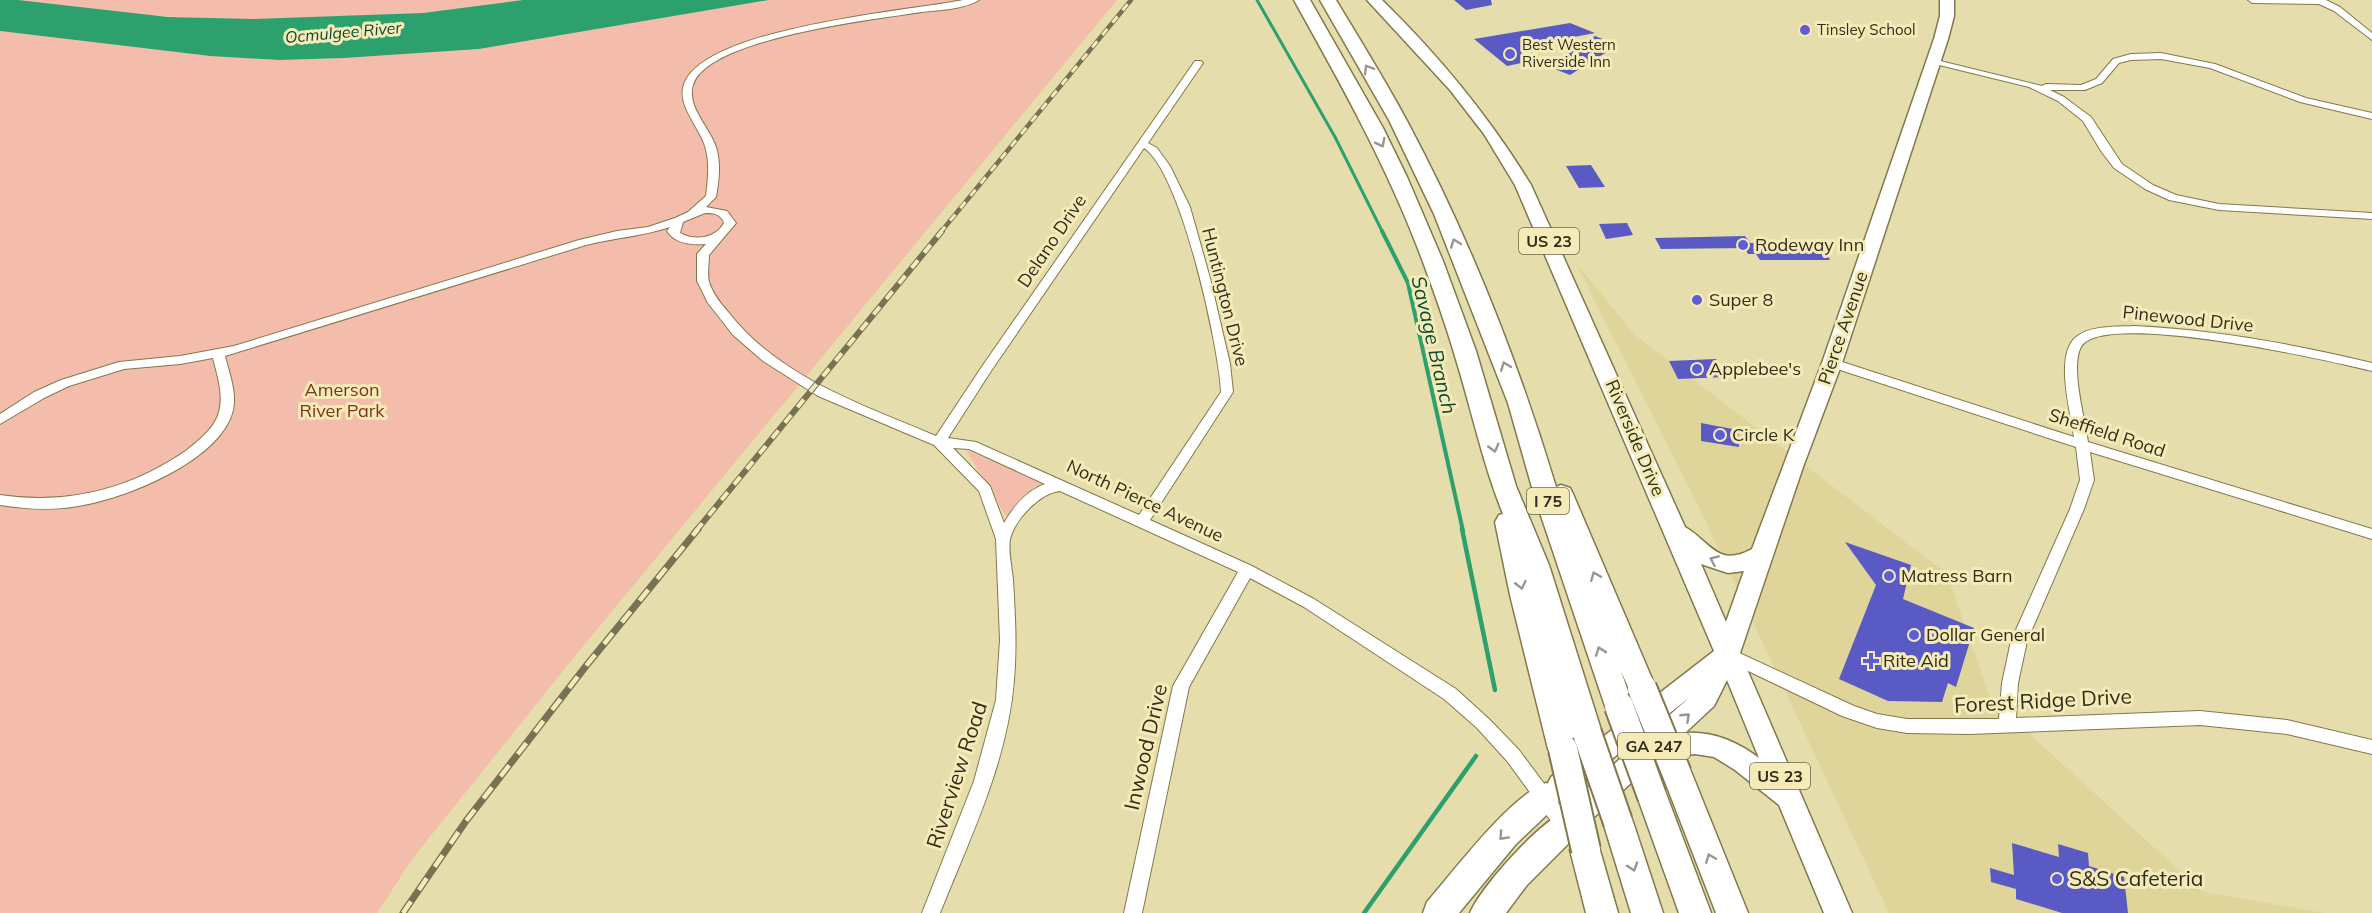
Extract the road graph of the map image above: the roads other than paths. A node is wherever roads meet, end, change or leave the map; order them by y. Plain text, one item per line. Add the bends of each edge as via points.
1 (975, 0) edge
2 (1302, 0) edge
3 (1328, 0) edge
4 (1374, 0) edge
5 (1947, 0) edge
6 (2252, 0) edge
7 (2320, 0) edge
8 (2372, 37) edge
9 (1932, 62) junction
10 (1198, 63) dead end
11 (2032, 85) junction
12 (2082, 88) junction
13 (2073, 107) junction
14 (2372, 116) edge
15 (1141, 143) junction
16 (711, 197) junction
17 (693, 213) junction
18 (723, 213) junction
19 (2372, 216) edge
20 (679, 220) junction
21 (650, 230) junction
22 (721, 234) junction
23 (675, 236) junction
24 (689, 241) junction
25 (703, 254) junction
26 (218, 354) junction
27 (1832, 363) junction
28 (2372, 367) edge
29 (0, 420) edge
30 (939, 442) junction
31 (2080, 444) junction
32 (1066, 486) junction
33 (0, 500) edge
34 (1142, 521) junction
35 (1674, 527) junction
36 (2372, 534) edge
37 (1003, 539) junction
38 (1762, 554) junction
39 (1247, 570) junction
40 (1727, 654) junction
41 (1630, 697) junction
42 (2007, 725) junction
43 (1575, 741) junction
44 (1653, 747) junction
45 (2372, 747) edge
46 (1546, 796) junction
47 (1790, 799) junction
48 (1564, 826) junction
49 (931, 913) edge
50 (1133, 913) edge
51 (1439, 913) edge
52 (1486, 913) edge
53 (1602, 913) edge
54 (1647, 913) edge
55 (1695, 913) edge
56 (1732, 913) edge
57 (1838, 913) edge

1 - 16 street via 831,23 742,45 708,62 690,80 686,98 714,154
2 -> 43 highway, I 75 via 1374,128 1433,261 1465,351 1504,486 1511,541
41 -> 3 highway via 1555,479 1519,403 1444,214 1398,120
4 - 35 main road, Riverside Drive / US 23 via 1440,66 1498,141 1538,214
5 - 9 main road, Pierce Avenue / GA 247 via 1944,33
6 - 7 street
7 - 8 street
9 - 11 street
9 - 27 main road, Pierce Avenue / GA 247
10 - 15 street, Delano Drive
11 - 12 street
11 - 13 street
12 - 13 street via 2072,98
12 - 14 street via 2099,81 2116,61 2162,56 2212,66 2317,105
13 - 19 street via 2087,119 2118,166 2173,198 2219,207
15 - 30 street, Delano Drive
15 - 34 street, Huntington Drive via 1152,150 1181,199 1208,292 1227,384 1217,410
16 - 17 street
16 - 18 street
17 - 18 street
17 - 20 street
18 - 22 street via 730,223
20 - 21 street
20 - 23 street via 673,231
21 - 23 street
21 - 26 street via 583,242
22 - 24 street
22 - 25 street
23 - 24 street
24 - 25 street
25 - 30 street, North Pierce Avenue via 703,281 736,333 823,393
26 - 29 street via 123,365 65,383
26 - 33 street via 228,403 225,414 218,428 183,460 158,474 99,496 68,502
27 - 31 street, Sheffield Road
27 - 38 main road, Pierce Avenue / GA 247
28 - 31 street, Pinewood Drive via 2301,351 2164,330 2105,329 2082,339 2073,349 2070,363
30 - 32 street, North Pierce Avenue via 971,445
30 - 37 street, Riverview Road via 985,489
31 - 36 street, Sheffield Road
31 - 42 street, Pinewood Drive via 2086,480 2019,641
32 - 34 street, North Pierce Avenue
32 - 37 street via 1035,493
34 - 39 street, North Pierce Avenue
38 -> 35 main road via 1741,565 1721,564 1702,554
35 - 40 main road, Riverside Drive / US 23
37 - 49 street, Riverview Road via 1007,667 999,725 976,799
38 - 40 main road, Pierce Avenue / GA 247
39 - 46 street, North Pierce Avenue via 1309,603 1450,694 1495,735
39 - 50 street, Inwood Drive via 1180,686
40 - 42 street, Forest Ridge Drive via 1877,721 1932,728
44 -> 40 main road, Pierce Avenue / GA 247 via 1705,699
40 - 46 main road, GA 247
40 - 47 main road, Riverside Drive / US 23
41 - 55 highway, bridge via 1652,796
56 -> 41 highway, bridge via 1677,774
42 - 45 street, Forest Ridge Drive via 2200,718 2287,727
43 - 53 highway, bridge via 1586,850
43 -> 54 highway, bridge via 1618,822
44 - 47 main road via 1695,743 1722,749
44 - 48 main road, Pierce Avenue / GA 247
46 - 48 street, North Pierce Avenue
46 -> 51 highway via 1505,834
47 - 57 main road, Riverside Drive / US 23
48 - 52 highway via 1516,875

